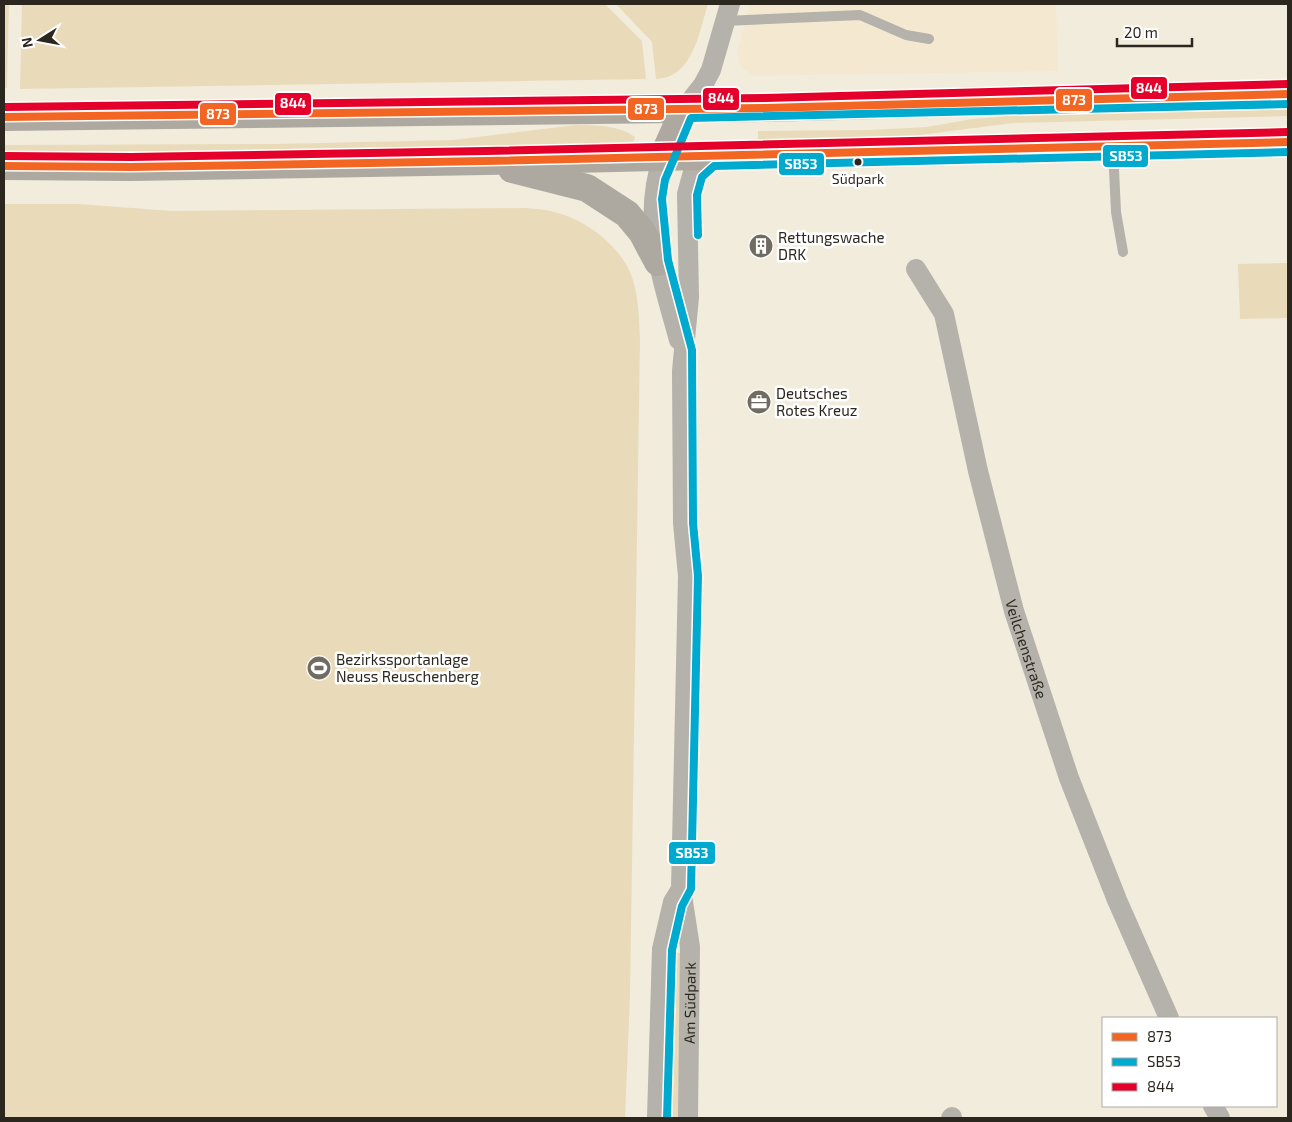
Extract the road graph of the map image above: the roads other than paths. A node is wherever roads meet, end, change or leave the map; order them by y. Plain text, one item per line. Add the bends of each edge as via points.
1 (727, 12) edge
2 (929, 39) dead end
3 (1288, 94) edge
4 (685, 108) junction
5 (4, 117) edge
6 (1288, 142) edge
7 (1113, 146) junction
8 (710, 156) junction
9 (662, 157) junction
10 (484, 161) junction
11 (4, 166) edge
12 (1123, 252) dead end
13 (658, 262) junction
14 (916, 269) dead end
15 (682, 350) junction
16 (681, 889) junction
17 (1169, 1017) edge
18 (1214, 1107) edge
19 (657, 1118) edge
20 (688, 1118) edge
21 (1220, 1118) edge

1 - 2 lane via 860,15 906,35
1 - 4 street via 711,70
3 - 4 main road
4 - 5 main road
4 - 9 main road
6 - 7 main road
7 - 8 main road
7 - 12 lane via 1116,212
8 - 9 main road
8 - 15 street, Am Südpark via 693,172 687,194 689,297
9 - 10 main road
9 - 13 street, Am Südpark via 652,199
10 - 11 main road
10 - 13 main road via 587,188 627,214 642,232
13 - 15 street, Am Südpark
14 - 17 street, Veilchenstraße via 944,314 976,463 1014,612 1069,778 1117,900
15 - 16 street, Am Südpark via 683,515 688,576
16 - 19 street, Am Südpark via 673,902 662,949
16 - 20 street, Am Südpark via 690,947
18 - 21 street

